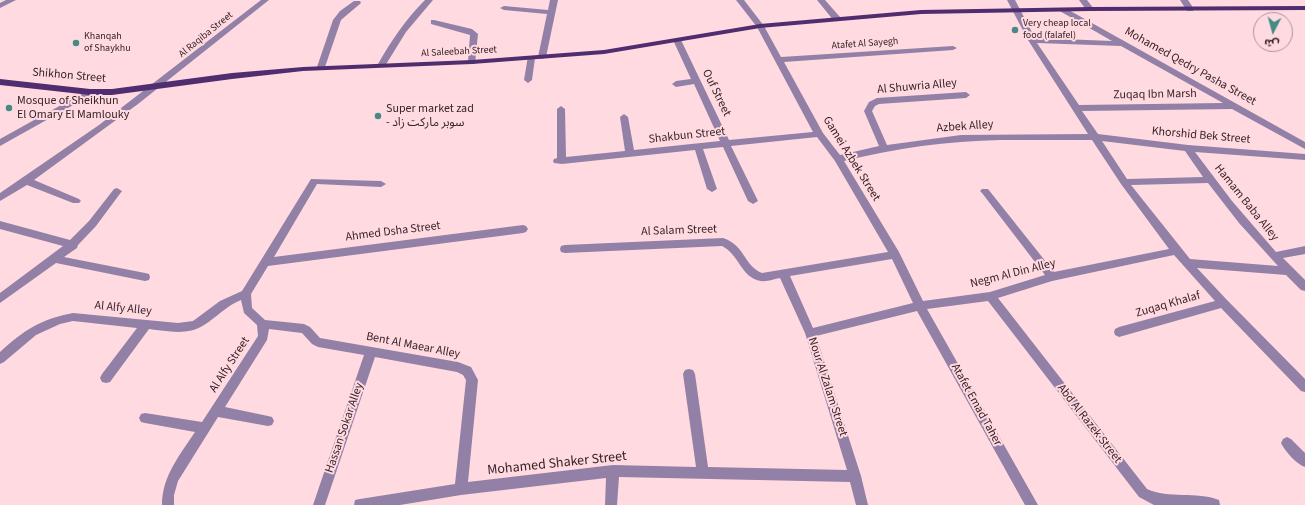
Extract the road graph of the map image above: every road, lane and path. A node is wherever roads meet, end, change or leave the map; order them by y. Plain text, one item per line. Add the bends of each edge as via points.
1 (12, 0) edge
2 (265, 0) edge
3 (429, 0) edge
4 (554, 0) edge
5 (740, 0) edge
6 (821, 0) edge
7 (1011, 0) edge
8 (1083, 0) edge
9 (1184, 0) edge
10 (357, 4) dead end
11 (0, 6) edge
12 (504, 8) dead end
13 (1305, 8) edge
14 (1090, 9) junction
15 (1190, 9) junction
16 (1015, 10) junction
17 (1062, 10) junction
18 (552, 12) junction
19 (837, 19) junction
20 (434, 22) dead end
21 (760, 26) junction
22 (677, 40) junction
23 (1032, 40) junction
24 (1125, 45) junction
25 (953, 48) dead end
26 (542, 57) junction
27 (531, 58) junction
28 (778, 60) junction
29 (472, 62) junction
30 (382, 64) junction
31 (321, 67) junction
32 (528, 80) dead end
33 (697, 81) junction
34 (0, 82) edge
35 (676, 84) dead end
36 (159, 86) junction
37 (90, 92) junction
38 (966, 95) dead end
39 (1234, 106) junction
40 (1076, 108) junction
41 (561, 109) dead end
42 (624, 117) dead end
43 (819, 134) junction
44 (1095, 137) junction
45 (0, 143) edge
46 (727, 144) junction
47 (1305, 146) edge
48 (698, 147) junction
49 (884, 148) junction
50 (1188, 148) junction
51 (630, 154) junction
52 (1305, 157) edge
53 (838, 160) junction
54 (1209, 180) junction
55 (27, 181) junction
56 (1124, 182) junction
57 (381, 184) dead end
58 (712, 189) dead end
59 (117, 191) dead end
60 (985, 191) dead end
61 (0, 198) edge
62 (76, 201) dead end
63 (754, 201) dead end
64 (0, 225) edge
65 (523, 229) dead end
66 (73, 245) junction
67 (565, 249) dead end
68 (1305, 250) edge
69 (1176, 251) junction
70 (895, 255) junction
71 (1274, 256) junction
72 (56, 259) junction
73 (266, 262) junction
74 (1186, 263) junction
75 (1289, 272) junction
76 (783, 273) junction
77 (145, 276) dead end
78 (1052, 277) junction
79 (1305, 287) edge
80 (246, 294) junction
81 (990, 296) junction
82 (0, 299) edge
83 (1222, 303) junction
84 (920, 306) junction
85 (263, 324) junction
86 (146, 325) junction
87 (1120, 332) dead end
88 (810, 333) junction
89 (371, 351) junction
90 (0, 359) edge
91 (689, 374) dead end
92 (106, 378) dead end
93 (1305, 387) edge
94 (216, 411) junction
95 (145, 418) dead end
96 (268, 421) dead end
97 (205, 428) junction
98 (1287, 443) dead end
99 (1305, 461) edge
100 (613, 471) junction
101 (702, 472) junction
102 (855, 476) junction
103 (461, 489) junction
104 (168, 505) edge
105 (319, 505) edge
106 (360, 505) edge
107 (611, 505) edge
108 (862, 505) edge
109 (1032, 505) edge
110 (1214, 505) edge

1 - 11 street
2 - 36 street, Al Raqiba Street
3 - 30 street via 409,20
4 - 18 street
5 - 21 street, Gamei Azbek Street
6 - 19 street
7 - 16 street
8 - 14 street
9 - 15 street
10 - 31 street via 337,20
12 - 18 street
13 - 15 main road, Al Saleebah Street
14 - 15 main road, Al Saleebah Street
14 - 17 main road, Al Saleebah Street
16 - 17 main road, Al Saleebah Street
16 - 19 main road, Al Saleebah Street via 921,12
16 - 23 street
17 - 24 street, Mohamed Qedry Pasha Street
18 - 26 street
19 - 21 main road, Al Saleebah Street
20 - 29 street via 474,34
21 - 22 main road, Al Saleebah Street
21 - 28 street, Gamei Azbek Street
22 - 26 main road, Al Saleebah Street via 604,52
22 - 33 street, Ouf Street
23 - 24 street
23 - 40 street
24 - 39 street, Mohamed Qedry Pasha Street
25 - 28 street, Atafet Al Sayegh
26 - 27 main road, Al Saleebah Street
27 - 29 main road, Al Saleebah Street
27 - 32 street
28 - 43 street, Gamei Azbek Street
29 - 30 main road, Al Saleebah Street
30 - 31 main road, Al Saleebah Street
31 - 36 main road, Al Saleebah Street
33 - 35 street
33 - 46 street, Ouf Street
34 - 37 main road, Shikhon Street
36 - 37 main road, Shikhon Street
36 - 55 street, Al Raqiba Street
37 - 45 street
38 - 49 street, Al Shuwria Alley via 877,101 872,104 868,111
39 - 40 street, Zuqaq Ibn Marsh
39 - 47 street, Mohamed Qedry Pasha Street
40 - 44 street
41 - 51 street, Shakbun Street via 559,161
42 - 51 street
43 - 46 street, Shakbun Street
43 - 53 street, Gamei Azbek Street
44 - 49 street, Azbek Alley via 961,138
44 - 50 street, Khorshid Bek Street
44 - 56 street
46 - 48 street, Shakbun Street
46 - 63 street, Ouf Street
48 - 51 street, Shakbun Street
48 - 58 street
49 - 53 street, Azbek Alley
50 - 52 street, Khorshid Bek Street
50 - 54 street, Hamam Baba Alley
53 - 70 street, Gamei Azbek Street
54 - 56 street
54 - 71 street, Hamam Baba Alley
55 - 61 street, Al Raqiba Street
55 - 62 street
56 - 69 street
57 - 73 street via 314,181
59 - 66 street via 106,208
60 - 78 street
64 - 66 street
65 - 73 street, Ahmed Dsha Street
66 - 72 street
67 - 76 street, Al Salam Street via 723,242 736,249 744,266 755,275 762,277
68 - 71 street
69 - 74 street
69 - 78 street, Negm Al Din Alley
70 - 76 street, Al Salam Street
70 - 84 street, Gamei Azbek Street
71 - 75 street, Hamam Baba Alley
72 - 77 street
72 - 82 street
73 - 80 street
74 - 75 street
74 - 83 street
75 - 79 street, Hamam Baba Alley
76 - 88 street, Nour Al Zalam Street
78 - 81 street, Negm Al Din Alley
80 - 85 street via 247,310
80 - 86 street, Al Alfy Alley via 231,299 201,323 190,328
81 - 84 street, Negm Al Din Alley
81 - 110 street, Abd Al Razek Street via 1143,493 1155,500 1197,501
83 - 87 street, Zuqaq Khalaf
83 - 93 street
84 - 88 street, Negm Al Din Alley
84 - 109 street, Atafet Emad Taher
85 - 89 street, Bent Al Maear Alley via 304,329 318,342
85 - 94 street, Al Alfy Street via 263,337
86 - 90 street, Al Alfy Alley via 72,317 58,319 29,332
86 - 92 street
88 - 102 street, Nour Al Zalam Street
89 - 103 street, Bent Al Maear Alley via 458,367 467,371 472,380
89 - 105 street, Hassan Sokar Alley
91 - 101 street
94 - 96 street
94 - 97 street, Al Alfy Street
95 - 97 street
97 - 104 street, Al Alfy Street via 172,479
98 - 99 street
100 - 101 street, Mohamed Shaker Street
100 - 103 street, Mohamed Shaker Street
100 - 107 street
101 - 102 street, Mohamed Shaker Street
102 - 108 street, Nour Al Zalam Street
103 - 106 street, Mohamed Shaker Street

